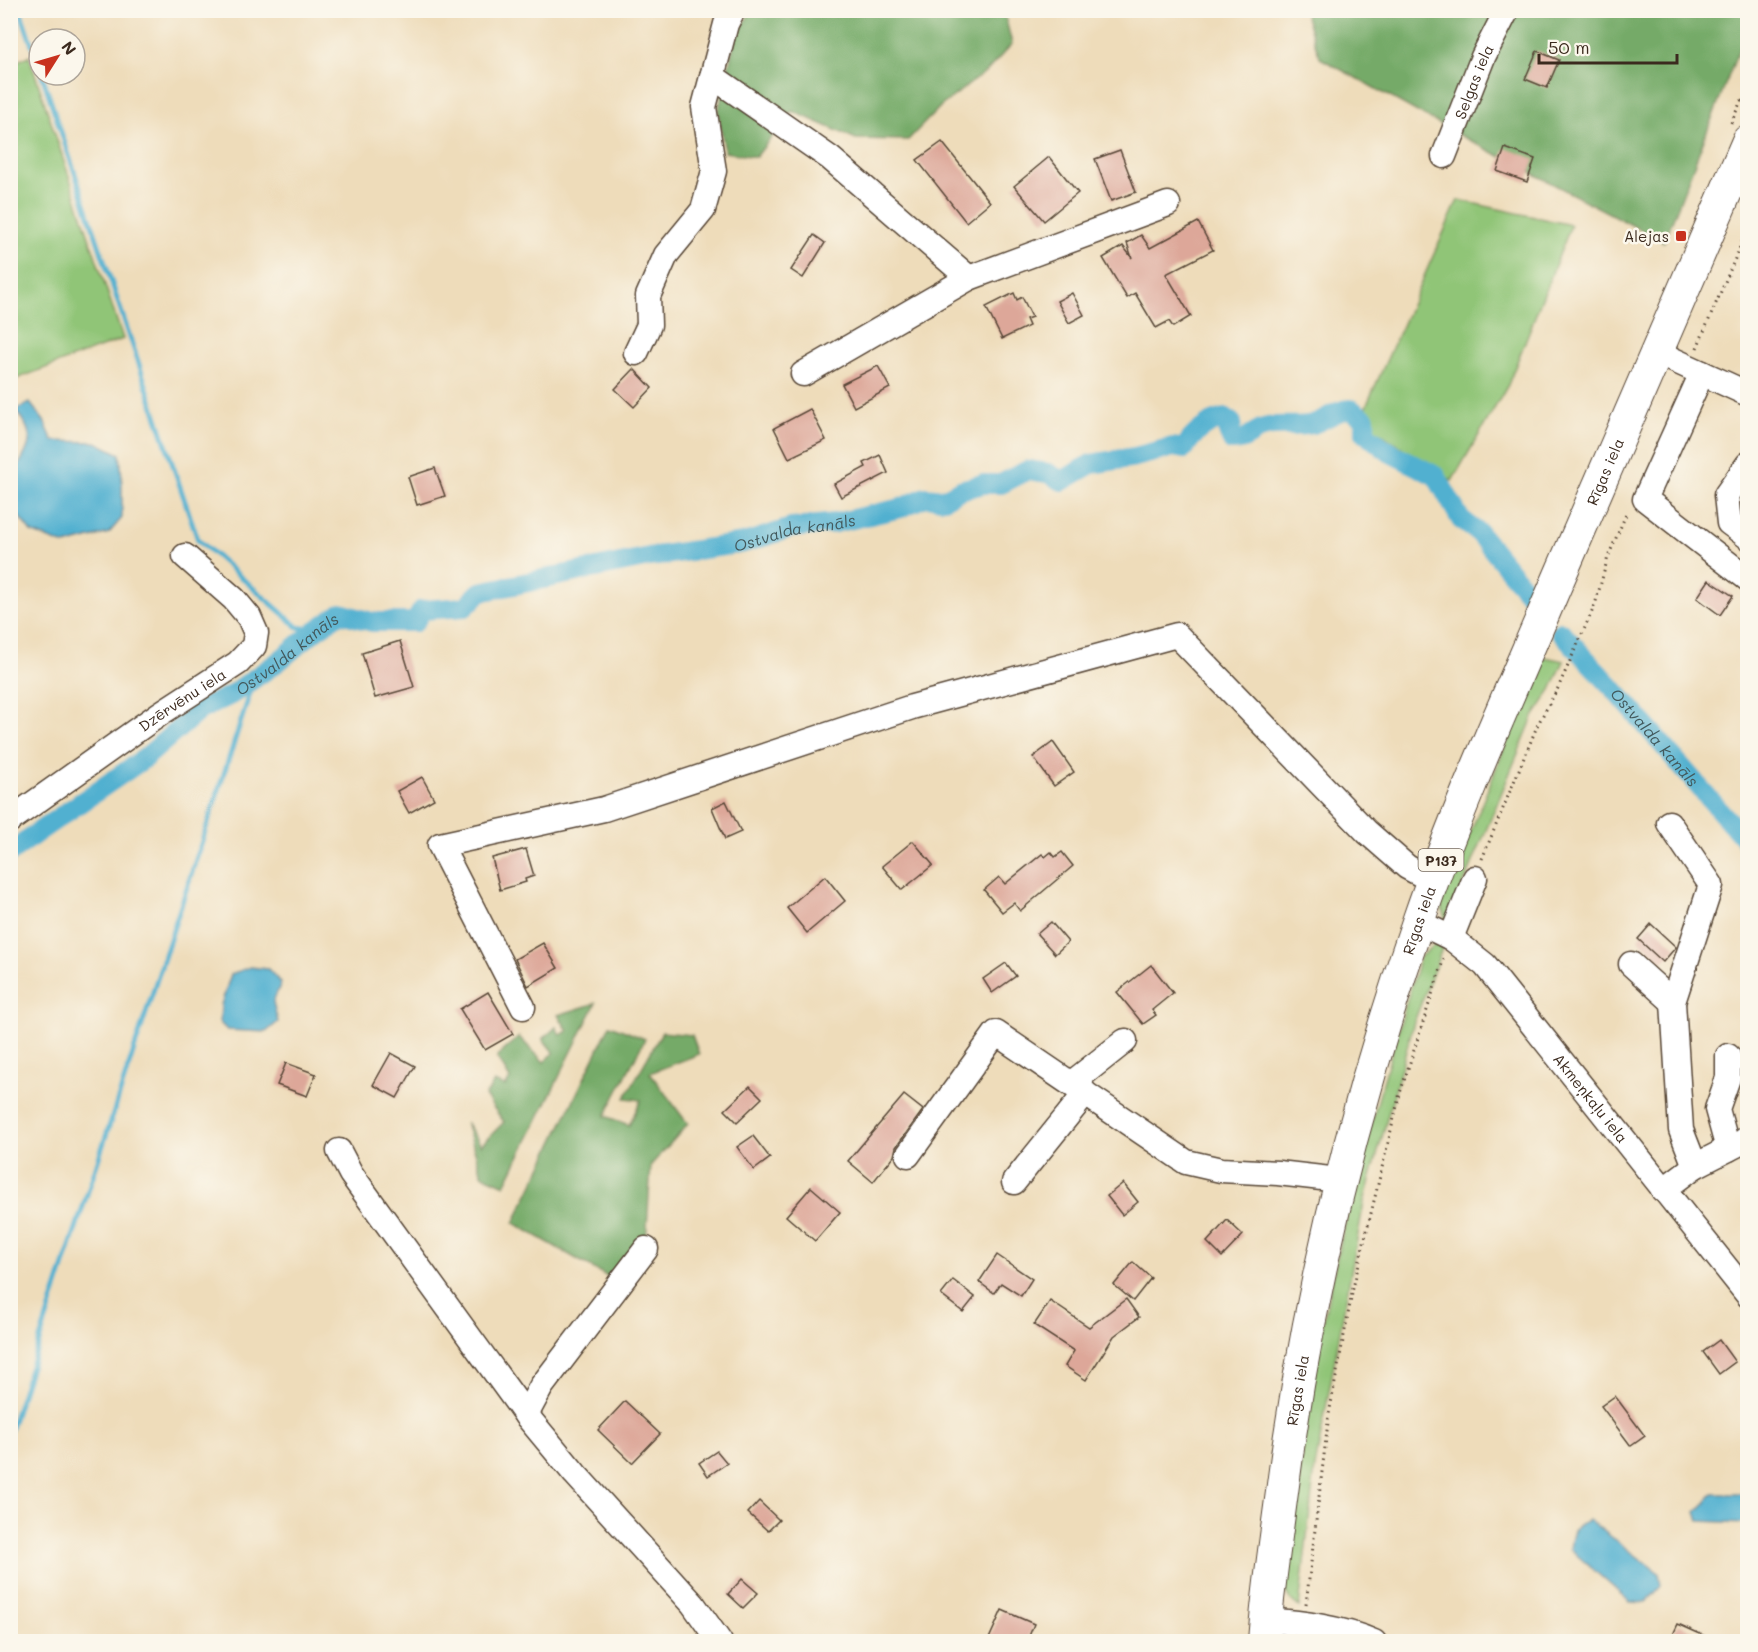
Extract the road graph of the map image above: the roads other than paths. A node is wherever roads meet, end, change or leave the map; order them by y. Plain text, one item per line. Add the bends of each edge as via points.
1 (733, 10) edge
2 (1507, 10) edge
3 (712, 76) junction
4 (1748, 141) edge
5 (1444, 156) dead end
6 (1167, 204) dead end
7 (969, 278) junction
8 (1656, 352) junction
9 (636, 353) dead end
10 (1702, 373) junction
11 (803, 374) dead end
12 (1748, 394) edge
13 (1748, 464) edge
14 (1748, 537) edge
15 (185, 556) dead end
16 (1748, 579) edge
17 (10, 820) edge
18 (1669, 823) dead end
19 (1475, 878) road end
20 (1433, 881) junction
21 (1418, 922) junction
22 (1451, 938) junction
23 (1631, 964) dead end
24 (1673, 1002) junction
25 (523, 1007) dead end
26 (1011, 1023) dead end
27 (1125, 1041) dead end
28 (1728, 1056) dead end
29 (1081, 1086) junction
30 (1742, 1142) edge
31 (339, 1151) dead end
32 (908, 1155) dead end
33 (1695, 1166) junction
34 (1339, 1180) junction
35 (1014, 1182) dead end
36 (1663, 1190) junction
37 (646, 1249) dead end
38 (1748, 1295) edge
39 (526, 1415) junction
40 (1265, 1631) edge
41 (720, 1641) edge
42 (1374, 1641) edge

1 - 3 street
2 - 5 street, Selgas iela via 1483,57
3 - 7 street via 830,158
3 - 9 street via 704,107 714,171 703,210 666,255 648,296 650,325
4 - 8 main road, Rīgas iela / P137
6 - 7 street
7 - 11 street
8 - 10 street
8 - 20 main road, Rīgas iela / P137
10 - 12 street
10 - 16 street via 1646,499
13 - 14 street via 1726,495 1729,523
15 - 17 street, Dzērvēnu iela via 249,617 256,633 254,646 238,663
18 - 24 street via 1711,885
19 - 22 street
20 - 21 main road, Rīgas iela / P137
20 - 25 street via 1407,867 1367,832 1177,635 912,707 604,809 440,845
21 - 22 street, Akmeņkaļu iela
21 - 34 main road, Rīgas iela / P137
22 - 36 street, Akmeņkaļu iela via 1485,965
23 - 24 street
24 - 33 street via 1681,1130
26 - 29 street
27 - 29 street
28 - 30 street via 1728,1078 1717,1108
29 - 32 street via 996,1033
29 - 34 street via 1186,1162 1221,1170
29 - 35 street
30 - 33 street
31 - 39 street via 351,1174
33 - 36 street
34 - 40 main road, Rīgas iela / P137 via 1288,1439
36 - 38 street, Akmeņkaļu iela
37 - 39 street via 541,1387
39 - 41 street via 693,1604
40 - 42 street via 1303,1623

